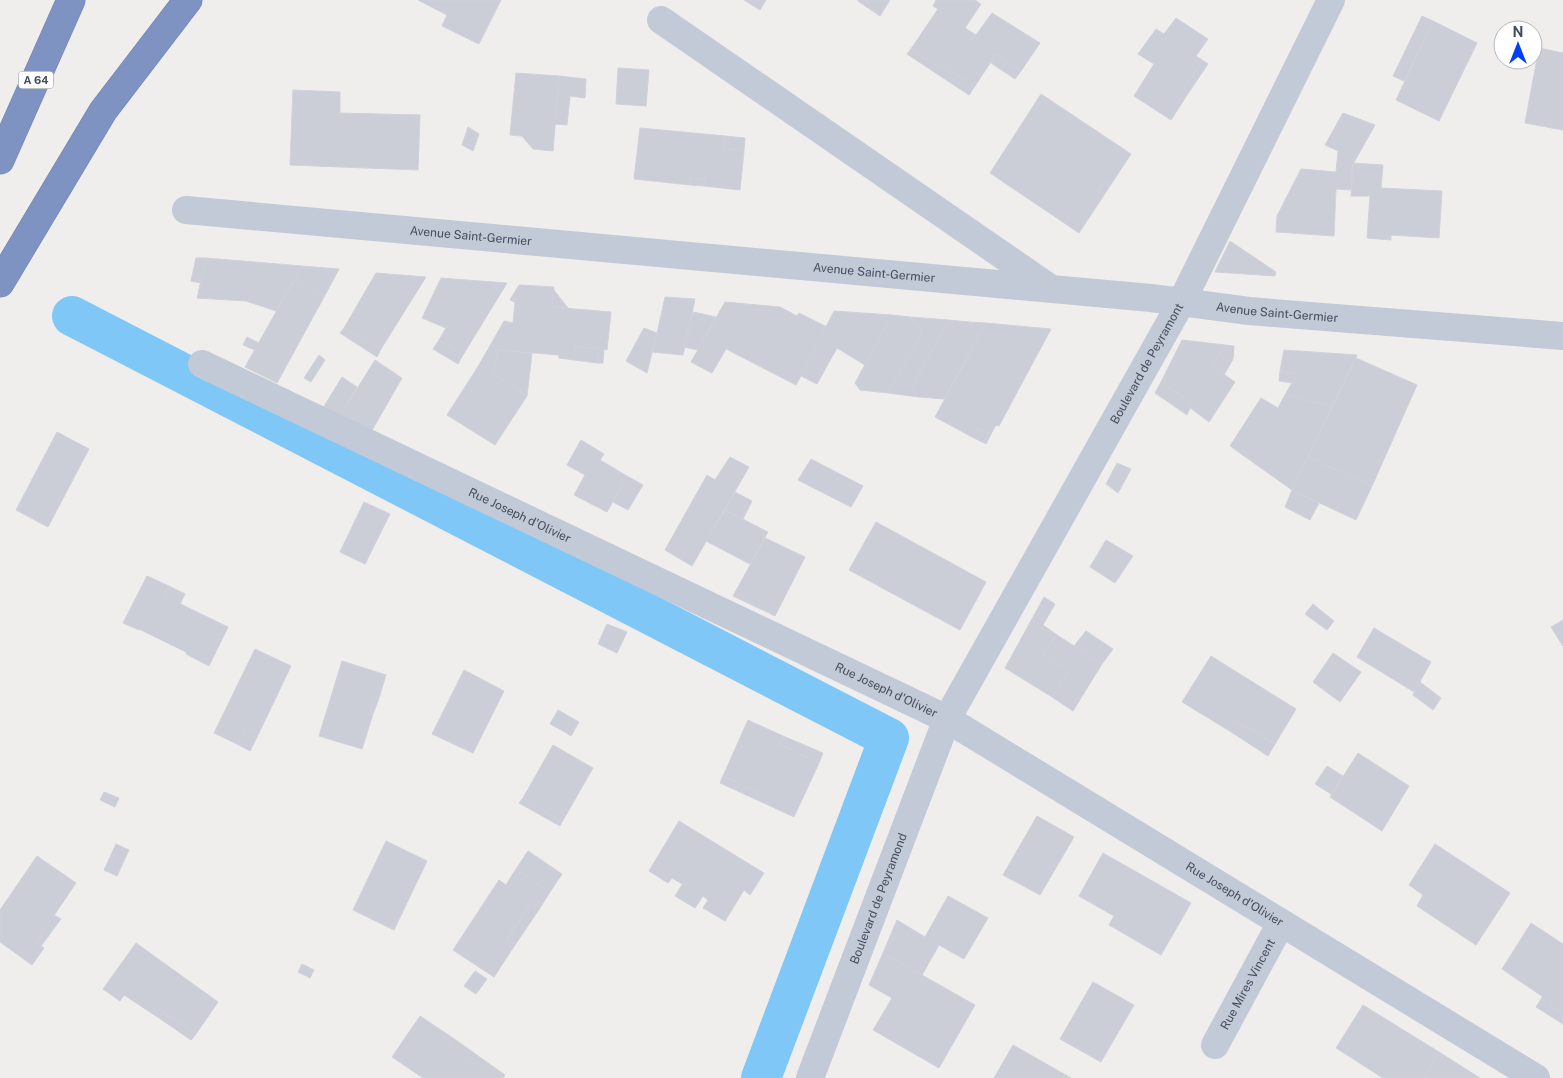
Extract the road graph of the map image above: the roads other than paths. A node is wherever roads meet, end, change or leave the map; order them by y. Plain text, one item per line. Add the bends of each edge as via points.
1 (71, 0) edge
2 (188, 0) edge
3 (1331, 0) edge
4 (661, 20) dead end
5 (0, 160) edge
6 (186, 210) dead end
7 (0, 283) edge
8 (1051, 288) junction
9 (1182, 301) junction
10 (1563, 336) edge
11 (202, 364) dead end
12 (947, 719) junction
13 (1281, 923) junction
14 (1215, 1045) dead end
15 (810, 1078) edge
16 (1536, 1078) edge

1 - 5 highway, A 64
2 - 7 highway via 103,111
3 - 9 street, Boulevard de Peyramont
4 - 8 street
6 - 8 street, Avenue Saint-Germier
8 - 9 street, Avenue Saint-Germier
9 - 10 street, Avenue Saint-Germier via 1249,311
9 - 12 street, Boulevard de Peyramont
11 - 12 street, Rue Joseph d'Olivier
12 - 13 street, Rue Joseph d'Olivier
12 - 15 street, Boulevard de Peyramond
13 - 14 street, Rue Mires Vincent
13 - 16 street, Rue Joseph d'Olivier

